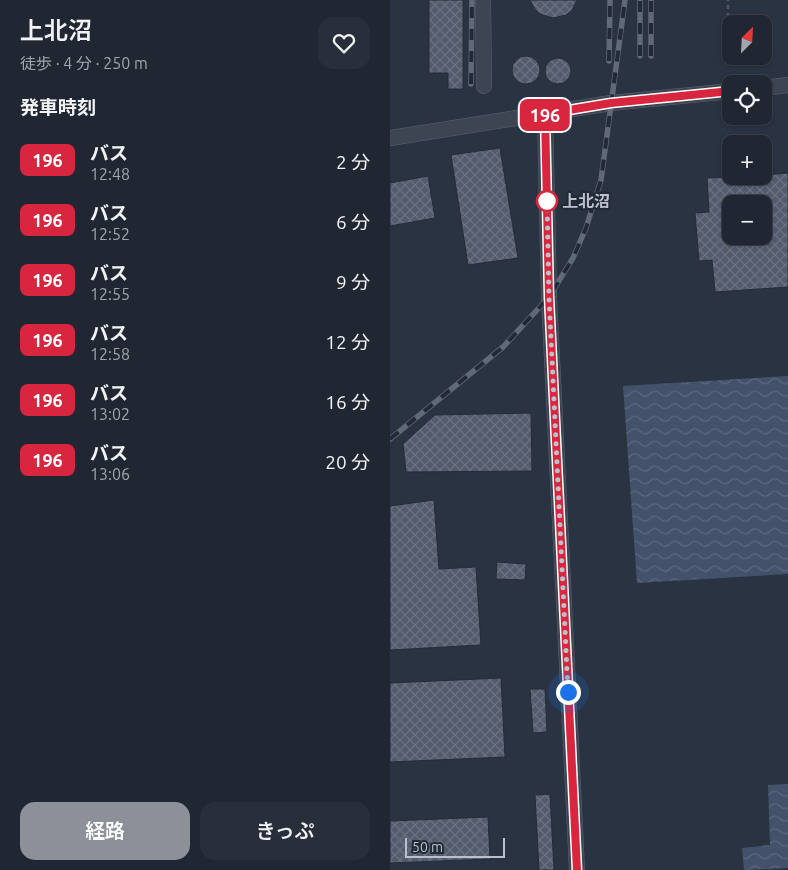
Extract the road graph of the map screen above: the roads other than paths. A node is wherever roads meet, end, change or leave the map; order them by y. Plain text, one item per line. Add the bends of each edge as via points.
1 (483, 0) edge
2 (788, 85) edge
3 (484, 86) dead end
4 (772, 87) edge
5 (722, 92) edge
6 (545, 114) junction
7 (390, 138) edge
8 (577, 870) edge

1 - 3 street
2 - 4 street
5 - 6 street via 611,103
6 - 7 street
6 - 8 street via 549,297

